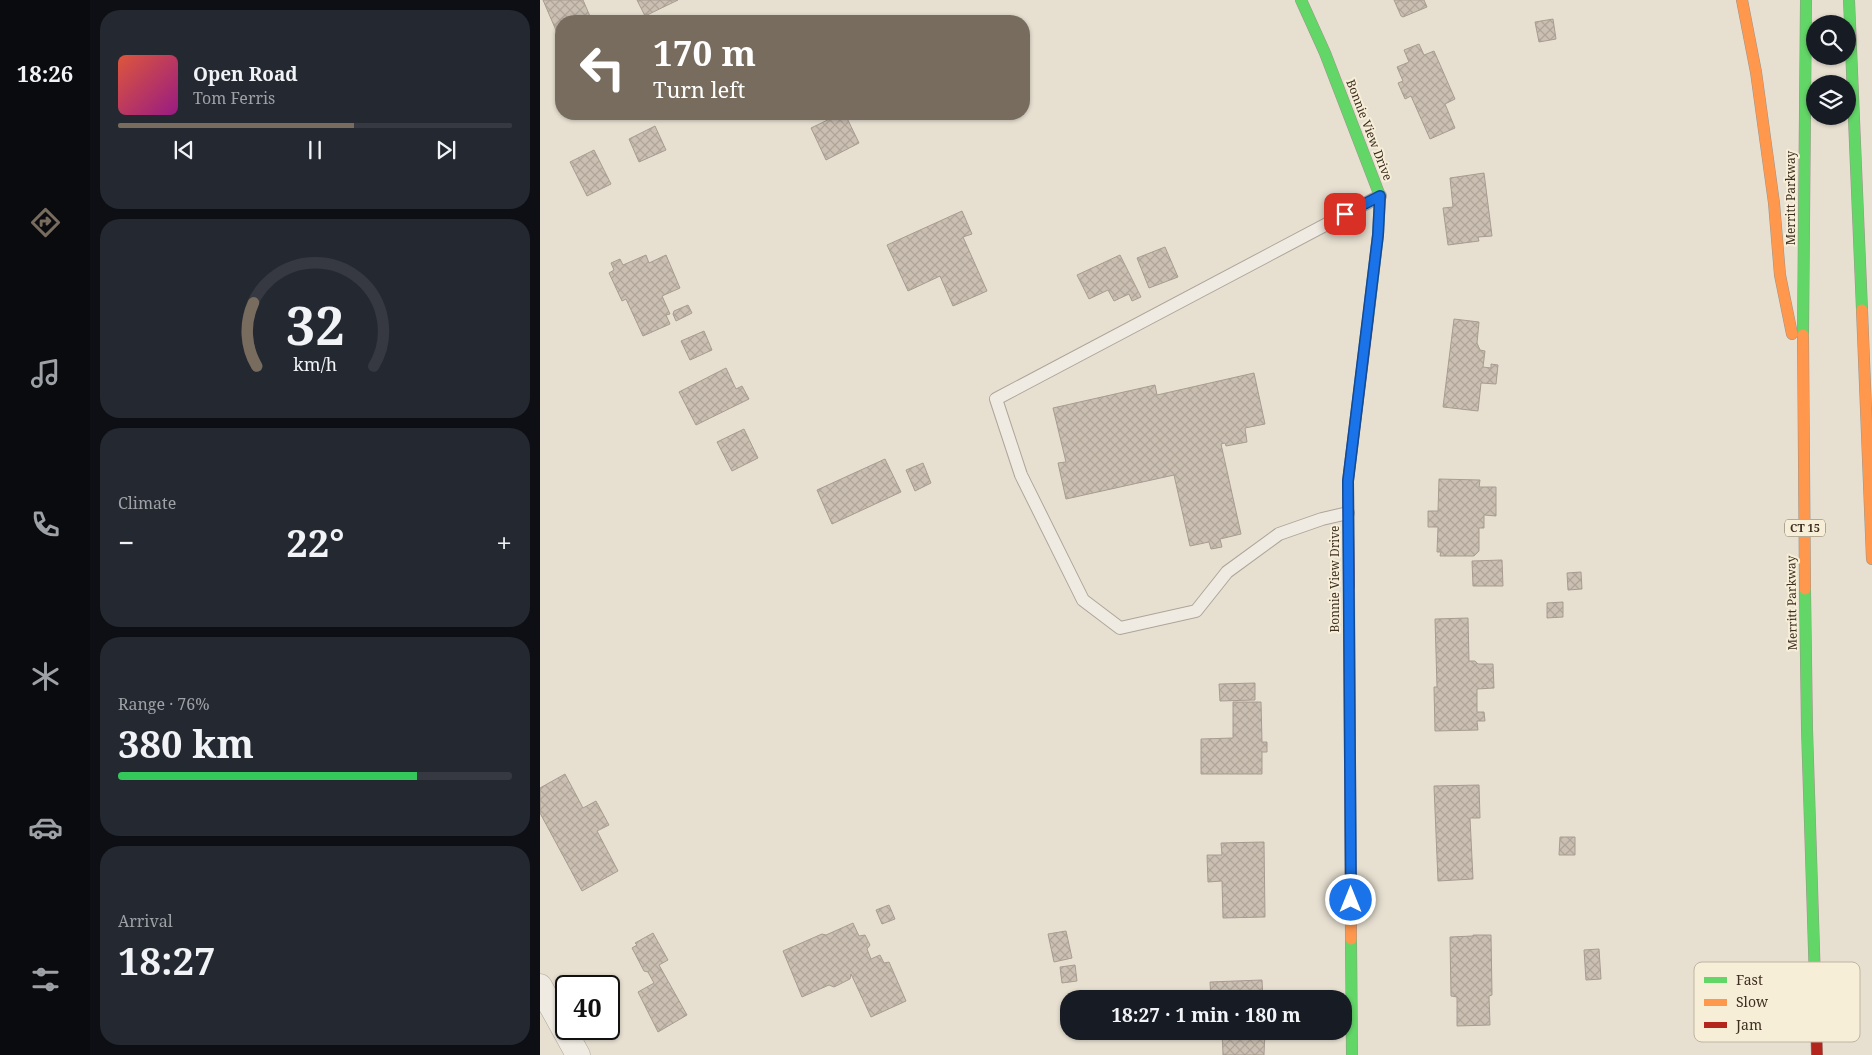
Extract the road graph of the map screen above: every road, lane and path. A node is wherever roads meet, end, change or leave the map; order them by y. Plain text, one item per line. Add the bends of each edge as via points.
1 (1301, 0) edge
2 (1742, 0) edge
3 (1806, 0) edge
4 (1849, 0) edge
5 (1380, 196) junction
6 (1803, 387) junction
7 (1348, 513) junction
8 (1872, 527) edge
9 (1872, 559) edge
10 (1814, 962) edge
11 (540, 986) edge
12 (1817, 1042) edge
13 (578, 1055) edge
14 (1352, 1055) edge
15 (1817, 1055) edge

1 - 5 main road, Bonnie View Drive
2 - 6 main road via 1760,100 1780,275
3 - 6 main road, Merritt Parkway / CT 15
4 - 8 main road
5 - 7 main road, Bonnie View Drive via 1348,481
5 - 7 lane via 996,399 1021,475 1083,600 1120,628 1196,611 1227,572 1279,534
6 - 10 main road, Merritt Parkway / CT 15 via 1807,729
7 - 14 main road, Bonnie View Drive
8 - 9 main road
11 - 13 street
12 - 15 main road, Merritt Parkway / CT 15

